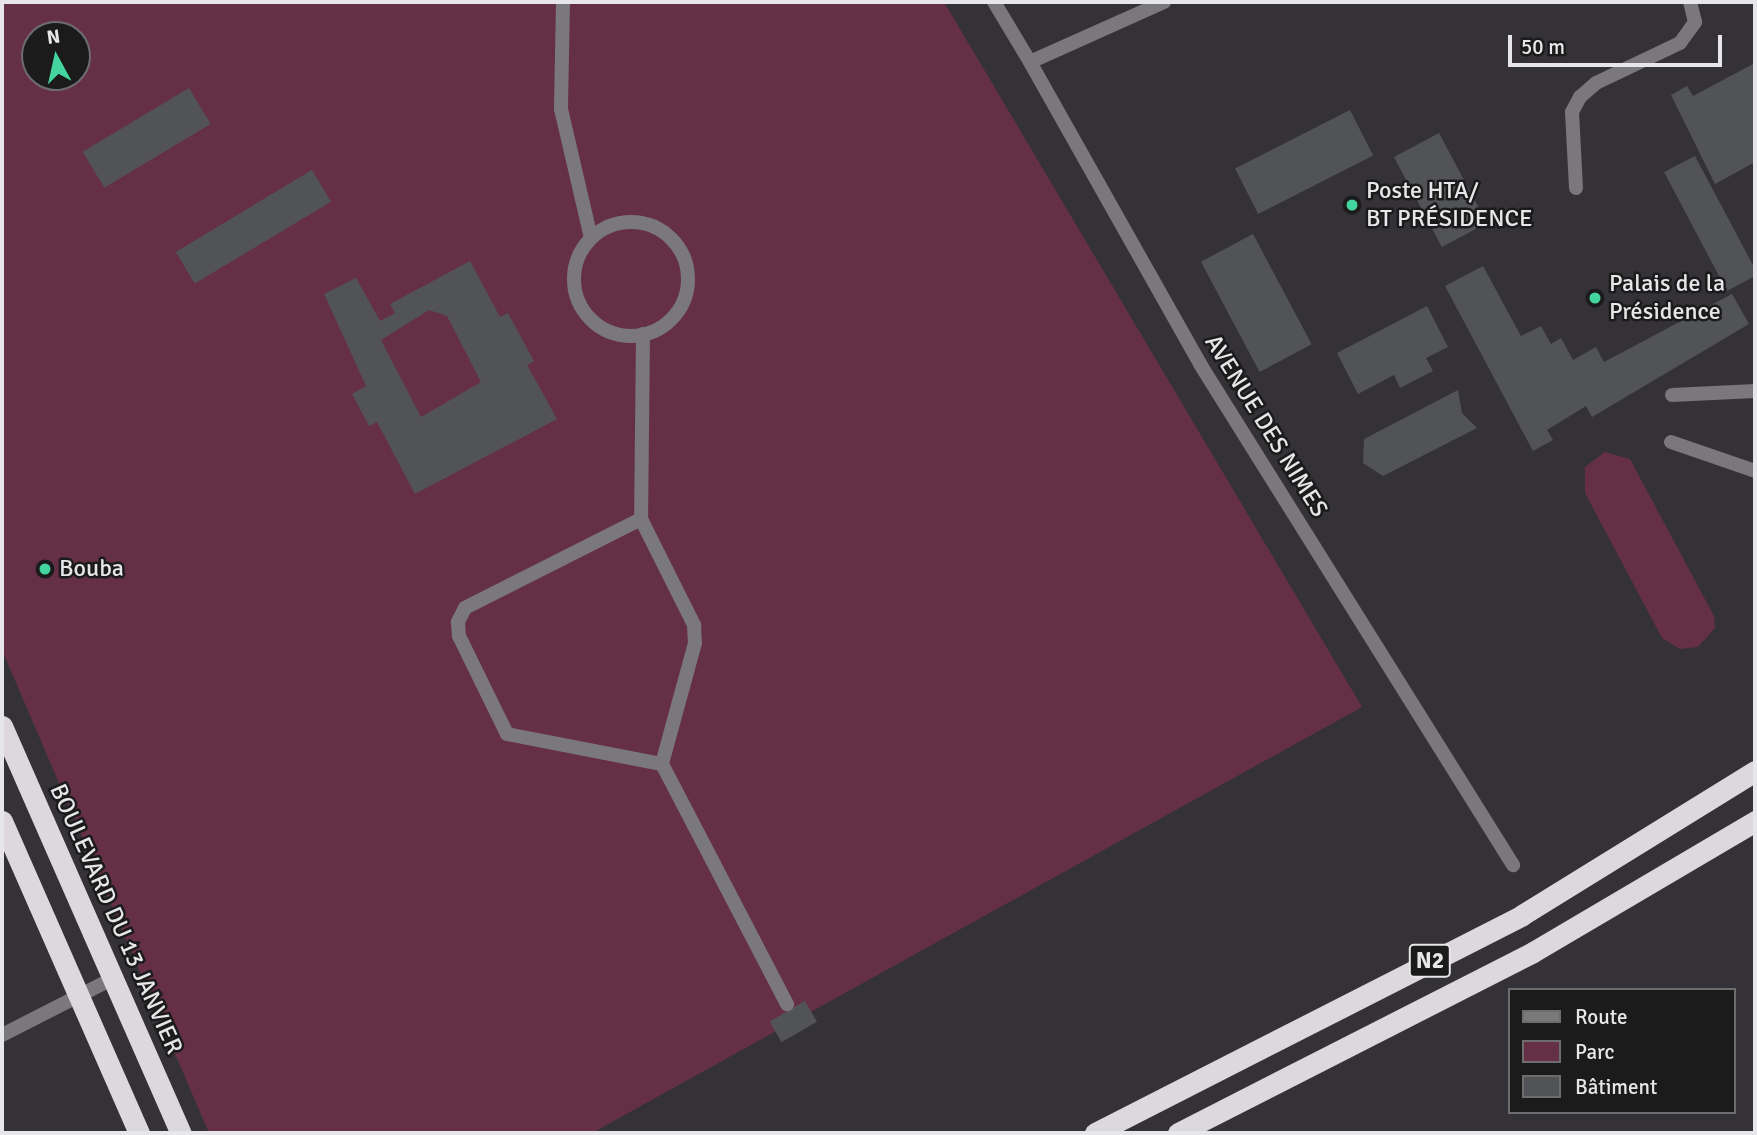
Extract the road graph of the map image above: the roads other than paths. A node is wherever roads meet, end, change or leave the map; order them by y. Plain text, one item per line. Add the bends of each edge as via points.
1 (563, 2) edge
2 (994, 2) edge
3 (1164, 2) edge
4 (1690, 2) edge
5 (1030, 62) junction
6 (1576, 188) dead end
7 (591, 238) junction
8 (643, 334) junction
9 (1755, 391) edge
10 (1672, 395) dead end
11 (1671, 442) dead end
12 (1755, 471) edge
13 (641, 519) junction
14 (2, 726) edge
15 (662, 764) junction
16 (1755, 771) edge
17 (2, 821) edge
18 (1755, 821) edge
19 (1513, 865) dead end
20 (114, 978) junction
21 (78, 995) junction
22 (787, 1004) dead end
23 (2, 1035) edge
24 (139, 1133) edge
25 (181, 1133) edge
26 (1095, 1133) edge
27 (1178, 1133) edge

1 - 7 street via 561,109
2 - 5 street, AVENUE DES NIMES
3 - 5 street
4 - 6 street via 1695,22 1681,43 1596,83 1580,97 1572,112
5 - 19 street, AVENUE DES NIMES via 1200,364
7 - 8 street via 576,266 577,298 585,312 611,332
7 - 8 street via 604,228 636,222 666,233 685,259 689,275 681,306 658,328
8 - 13 street
9 - 10 street
11 - 12 street
13 - 15 street via 694,625 695,643
13 - 15 street via 465,608 458,622 459,636 507,734
14 - 20 highway, BOULEVARD DU 13 JANVIER
15 - 22 street
16 - 26 highway, N2 via 1522,915
17 - 21 highway
18 - 27 highway, N2 via 1533,952
20 - 21 street
20 - 25 highway, BOULEVARD DU 13 JANVIER
21 - 23 street
21 - 24 highway

